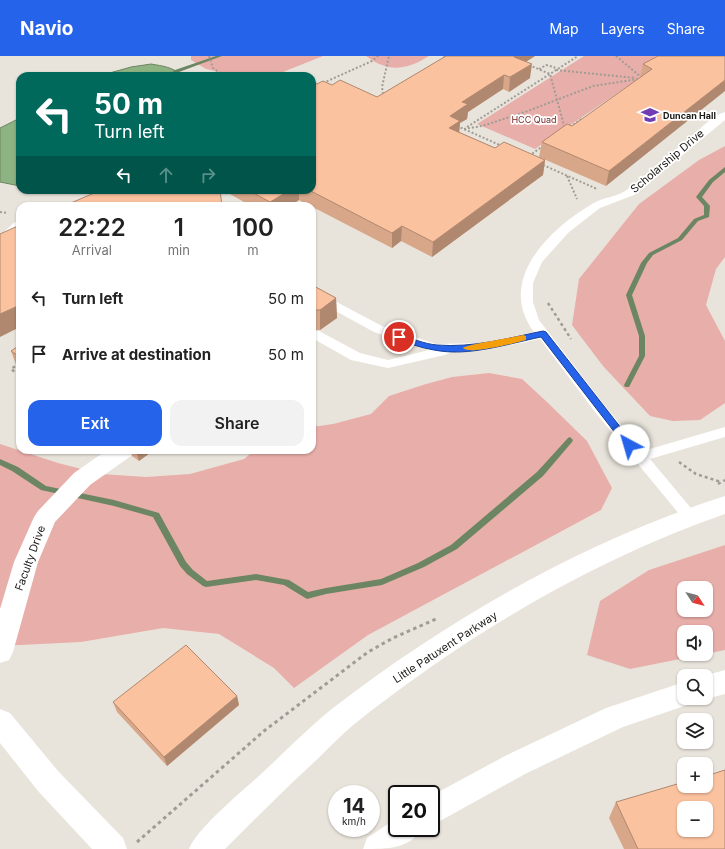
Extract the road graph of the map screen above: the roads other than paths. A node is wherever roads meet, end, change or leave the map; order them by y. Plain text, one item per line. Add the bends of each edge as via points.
1 (725, 115) edge
2 (16, 228) edge
3 (0, 240) edge
4 (316, 295) edge
5 (543, 334) junction
6 (316, 335) edge
7 (459, 348) junction
8 (725, 432) edge
9 (118, 454) edge
10 (639, 456) junction
11 (721, 494) edge
12 (690, 516) junction
13 (3, 643) edge
14 (725, 682) edge
15 (713, 685) edge
16 (677, 696) edge
17 (0, 722) edge
18 (440, 807) edge
19 (395, 837) edge
20 (112, 849) edge
21 (204, 849) edge
22 (378, 849) edge

1 - 5 lane, Scholarship Drive via 630,193 597,205 562,231 546,250 532,267 527,282 526,298 529,314
2 - 3 lane
4 - 7 lane via 378,329 435,348
5 - 7 lane via 481,347
5 - 10 lane, Scholarship Drive
6 - 7 lane via 356,357 388,364
8 - 10 lane
9 - 13 main road, Faculty Drive via 82,479 46,517 26,562
10 - 12 lane, Scholarship Drive
11 - 12 main road, Little Patuxent Parkway
12 - 21 main road, Little Patuxent Parkway via 590,561 510,604 426,656 342,718
14 - 15 main road
16 - 18 main road via 616,717 515,765
17 - 20 main road via 48,781
19 - 22 main road

